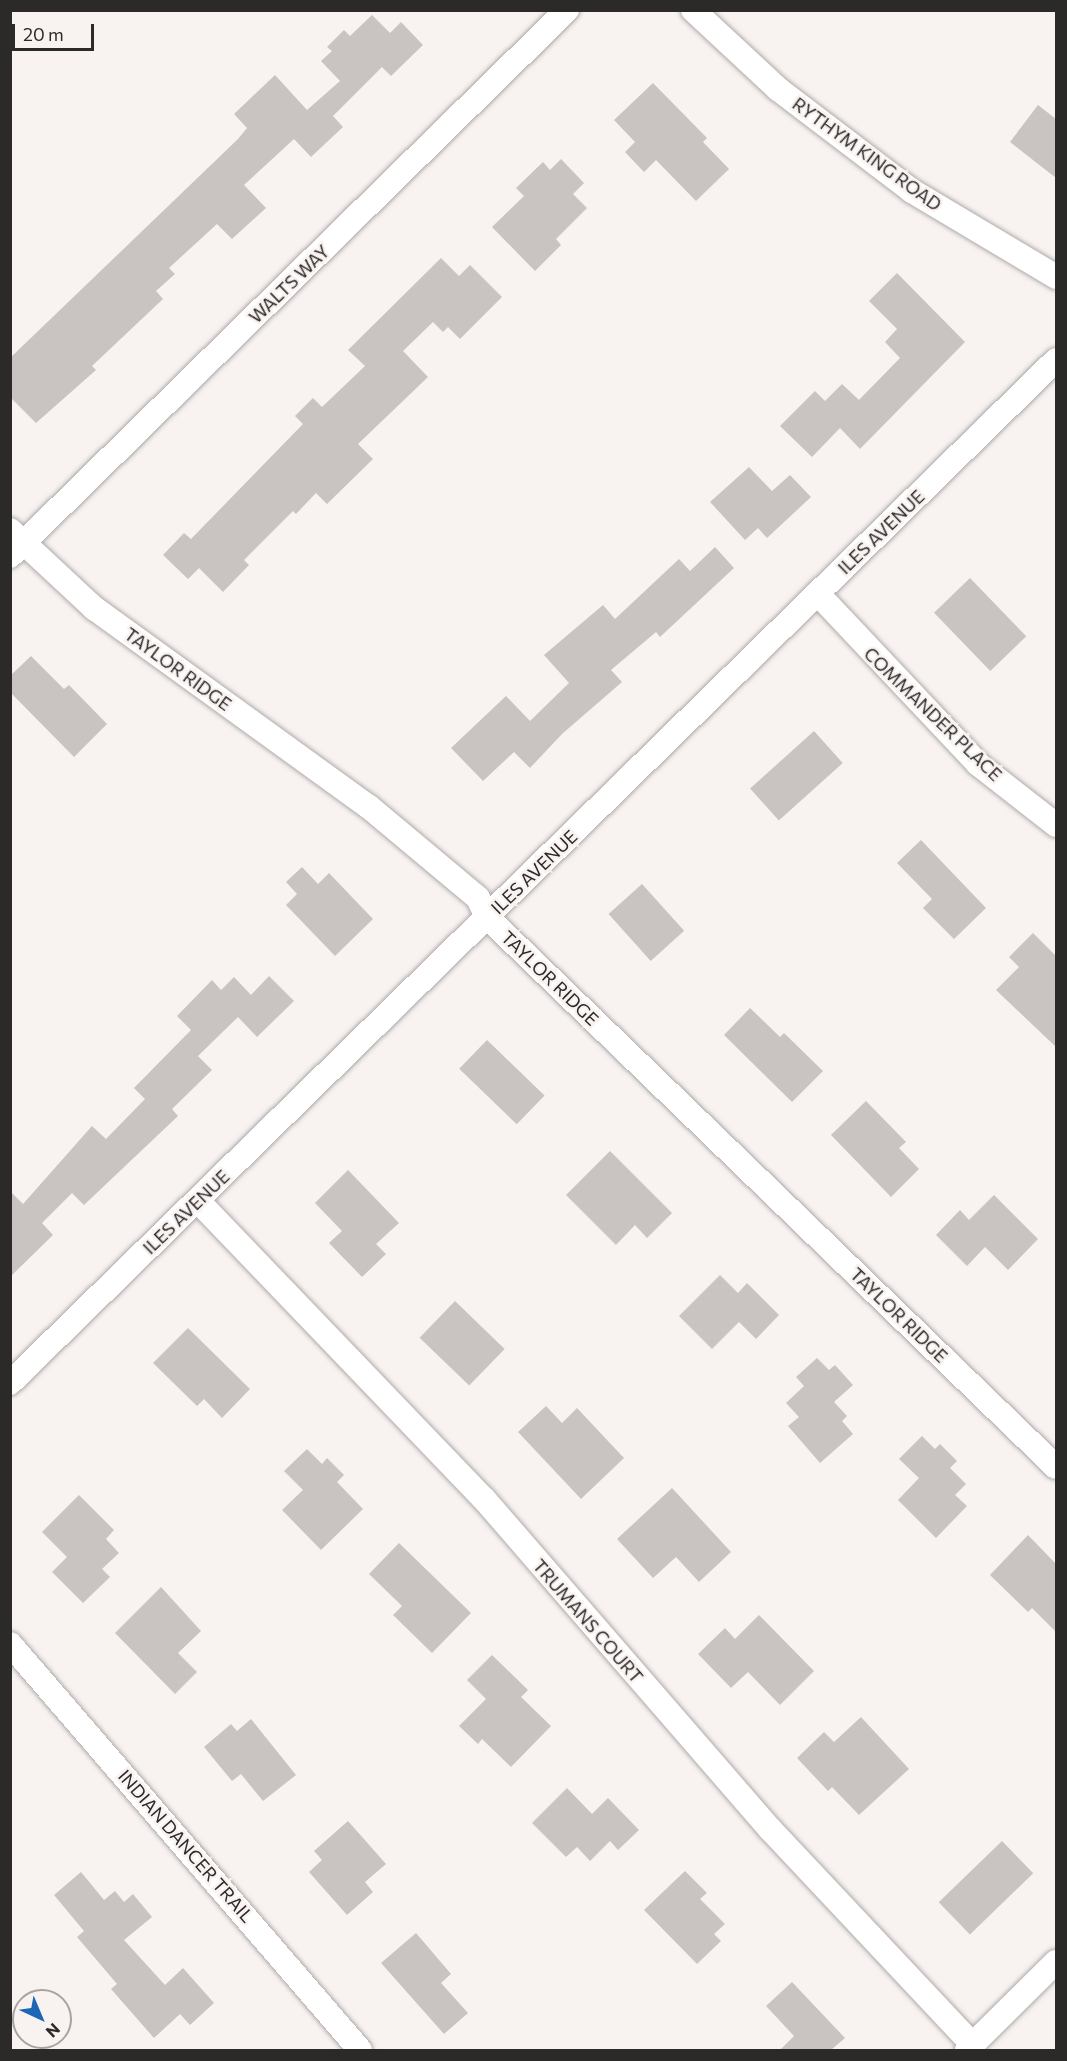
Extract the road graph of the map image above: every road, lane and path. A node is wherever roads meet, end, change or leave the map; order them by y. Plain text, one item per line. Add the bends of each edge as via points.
1 (567, 10) edge
2 (693, 10) edge
3 (1056, 278) edge
4 (1056, 360) edge
5 (15, 543) edge
6 (818, 594) junction
7 (1056, 825) edge
8 (488, 917) junction
9 (198, 1201) junction
10 (10, 1383) edge
11 (1056, 1467) edge
12 (10, 1644) edge
13 (1056, 1962) edge
14 (970, 2048) edge
15 (360, 2050) edge

1 - 5 street, WALTS WAY
2 - 3 street, RYTHYM KING ROAD via 778,89 912,191
4 - 6 street, ILES AVENUE
5 - 8 street, TAYLOR RIDGE via 94,608 368,806 478,898
6 - 7 street, COMMANDER PLACE via 978,764
6 - 8 street, ILES AVENUE
8 - 9 street, ILES AVENUE
8 - 11 street, TAYLOR RIDGE
9 - 10 street, ILES AVENUE
9 - 14 street, TRUMANS COURT via 484,1499 770,1829
12 - 15 street, INDIAN DANCER TRAIL
13 - 14 street

